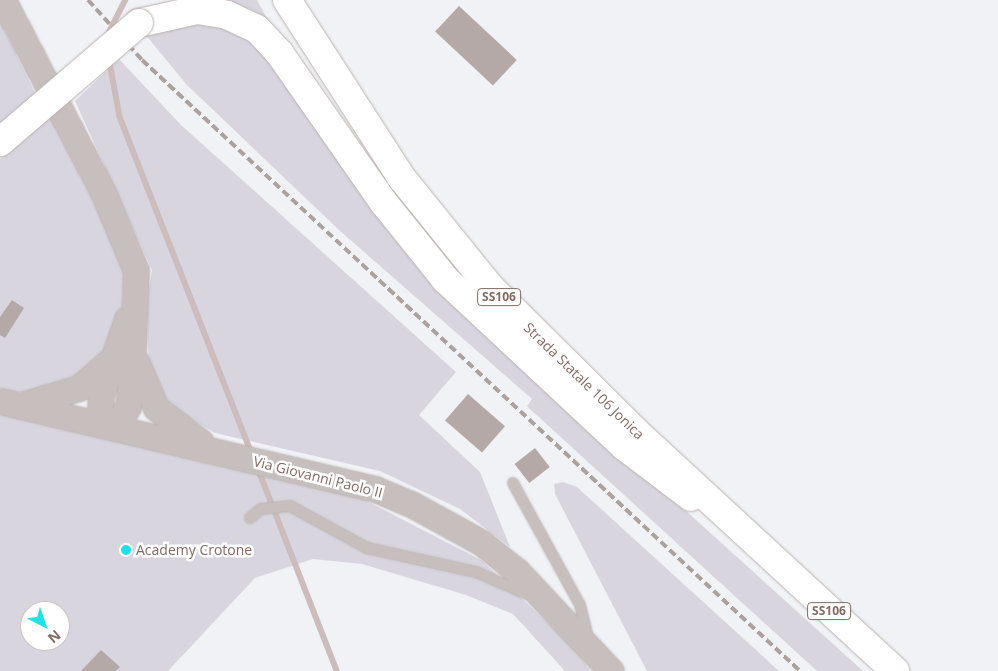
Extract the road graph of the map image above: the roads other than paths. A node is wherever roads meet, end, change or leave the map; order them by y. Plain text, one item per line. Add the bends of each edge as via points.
1 (3, 0) edge
2 (155, 0) edge
3 (166, 0) edge
4 (287, 0) edge
5 (139, 23) junction
6 (0, 142) edge
7 (124, 352) junction
8 (8, 403) edge
9 (107, 426) junction
10 (218, 452) junction
11 (513, 483) dead end
12 (250, 518) dead end
13 (764, 551) junction
14 (554, 606) junction
15 (590, 645) junction
16 (611, 671) edge
17 (895, 671) edge

1 - 7 street via 126,242 136,270 136,290
2 - 5 main road
3 - 5 main road
4 - 13 main road, Strada Statale 106 Jonica / SS106 via 401,178 477,272 572,372
5 - 6 main road, bridge
5 - 13 main road via 197,10 227,15 257,29 280,54 384,204 465,300 624,446
7 - 8 street via 79,388
7 - 9 street via 101,396
7 - 10 street via 156,408
8 - 9 street, Via Giovanni Paolo II
9 - 10 street, Via Giovanni Paolo II
10 - 14 street, Via Giovanni Paolo II via 375,489 448,522 494,552
11 - 15 lane via 580,605
12 - 14 lane via 261,509 290,506 367,548 476,572
13 - 17 main road, Strada Statale 106 Jonica / SS106
14 - 15 street, Via Giovanni Paolo II
15 - 16 street, Via Giovanni Paolo II

